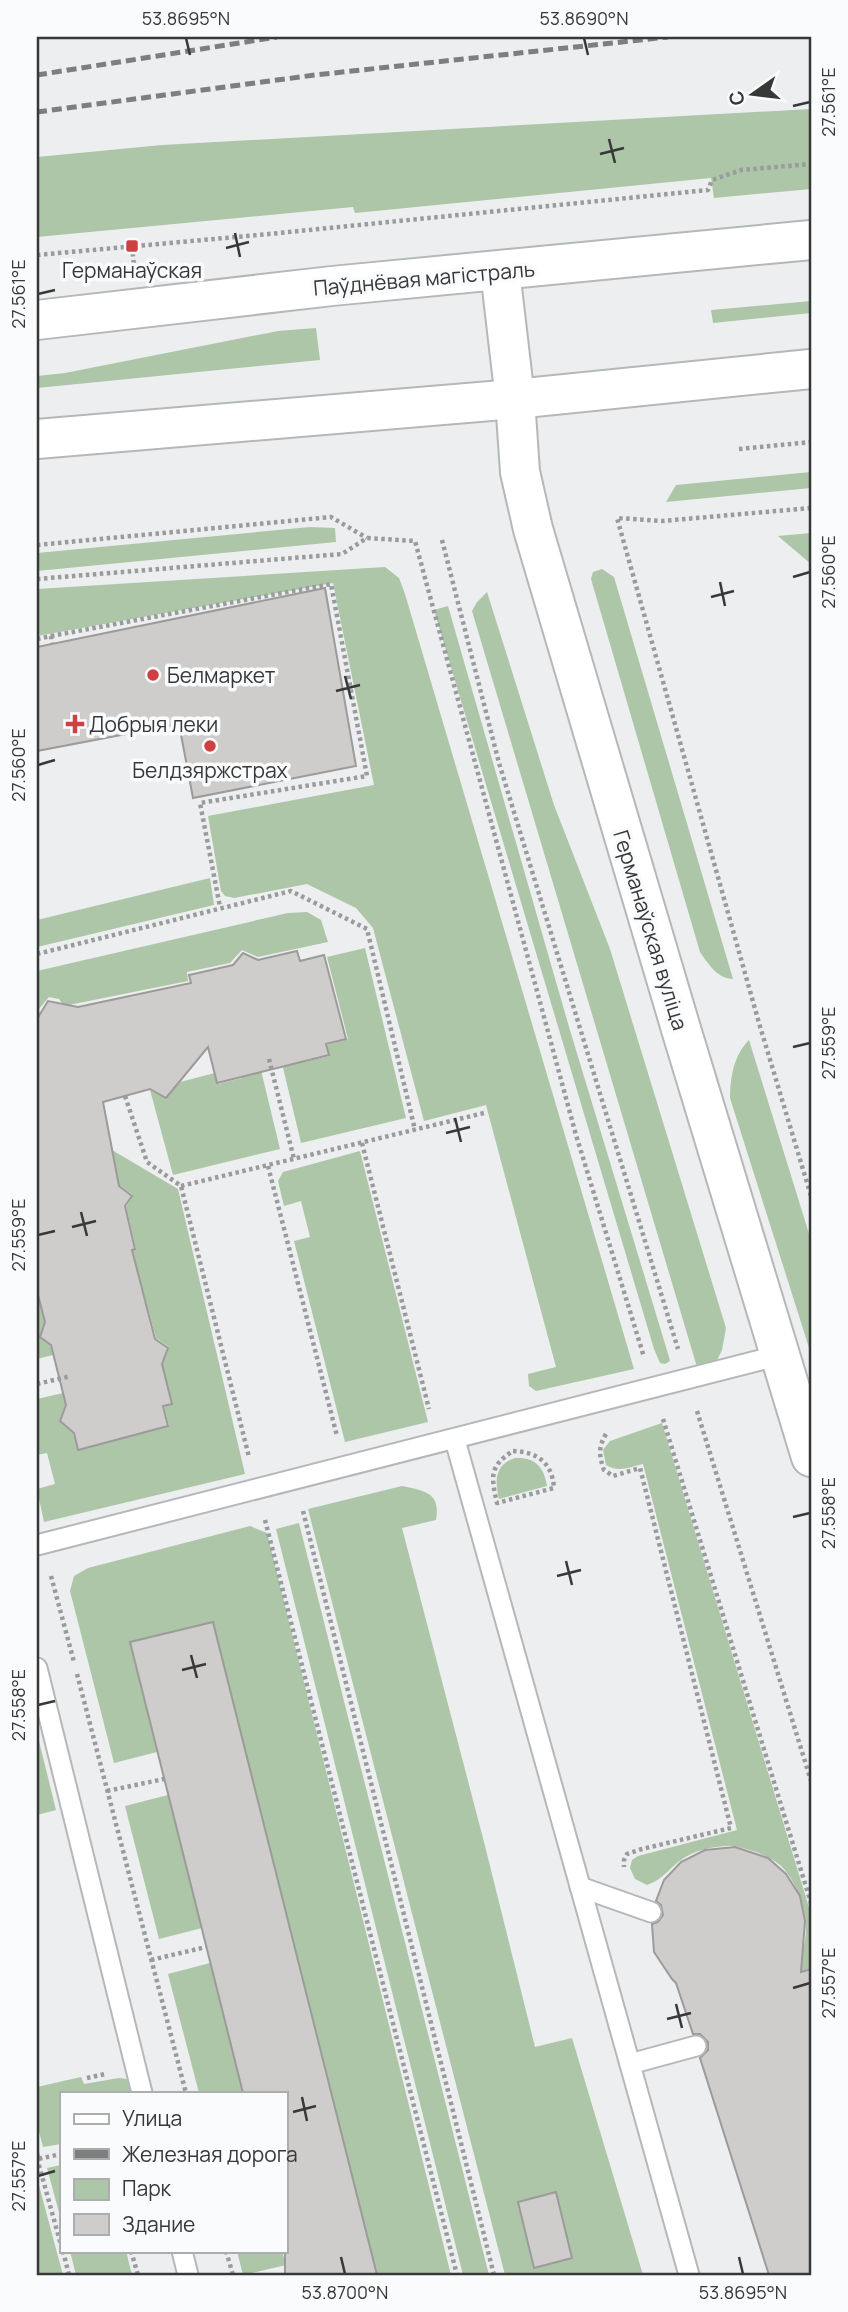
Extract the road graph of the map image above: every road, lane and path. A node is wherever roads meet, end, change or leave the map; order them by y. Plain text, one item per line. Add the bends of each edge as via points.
1 (811, 164) edge
2 (811, 240) edge
3 (37, 255) edge
4 (500, 271) junction
5 (37, 320) edge
6 (811, 369) edge
7 (515, 399) junction
8 (37, 439) edge
9 (811, 442) edge
10 (739, 449) dead end
11 (811, 508) edge
12 (367, 538) junction
13 (442, 540) dead end
14 (37, 545) edge
15 (37, 579) edge
16 (51, 636) junction
17 (37, 639) edge
18 (52, 644) dead end
19 (220, 907) junction
20 (37, 954) edge
21 (269, 1059) dead end
22 (125, 1096) dead end
23 (484, 1113) dead end
24 (415, 1130) junction
25 (362, 1143) junction
26 (294, 1159) junction
27 (268, 1166) junction
28 (181, 1186) junction
29 (811, 1196) edge
30 (780, 1355) junction
31 (71, 1376) dead end
32 (688, 1379) junction
33 (37, 1384) edge
34 (654, 1388) junction
35 (430, 1413) dead end
36 (617, 1428) dead end
37 (455, 1440) junction
38 (340, 1448) dead end
39 (249, 1457) dead end
40 (811, 1457) edge
41 (300, 1500) dead end
42 (497, 1503) joint
43 (262, 1509) dead end
44 (40, 1545) edge
45 (37, 1668) edge
46 (164, 1779) dead end
47 (811, 1781) edge
48 (107, 1791) junction
49 (625, 1871) dead end
50 (580, 1887) junction
51 (811, 1903) edge
52 (651, 1912) dead end
53 (206, 1947) dead end
54 (151, 1960) junction
55 (696, 2046) dead end
56 (630, 2064) junction
57 (142, 2092) edge
58 (186, 2092) edge
59 (60, 2154) edge
60 (37, 2157) edge
61 (60, 2241) edge
62 (63, 2252) edge
63 (131, 2252) edge
64 (181, 2252) edge
65 (226, 2252) edge
66 (69, 2275) edge
67 (138, 2275) edge
68 (188, 2275) edge
69 (233, 2275) edge
70 (457, 2275) edge
71 (494, 2275) edge
72 (689, 2275) edge

1 - 3 path via 731,172 712,180 708,190
2 - 4 main road, Паўднёвая магістраль
4 - 5 main road, Паўднёвая магістраль
4 - 7 main road, Германаўская вуліца
6 - 7 main road
7 - 8 main road
7 - 30 main road, Германаўская вуліца via 520,472 533,529
9 - 10 path
11 - 29 path via 662,521 617,518
12 - 14 path via 331,517
12 - 15 path via 342,554
12 - 34 path via 415,541 576,1135
13 - 32 path via 499,763
16 - 17 path
16 - 18 path
16 - 19 path via 331,584 367,776 200,803
19 - 20 path
19 - 24 path via 291,891 367,929
21 - 26 path
22 - 28 path via 147,1162
23 - 24 path
24 - 25 path
25 - 26 path
25 - 35 path
26 - 27 path
27 - 28 path
27 - 38 path
28 - 39 path
30 - 32 lane
30 - 40 main road, Германаўская вуліца
31 - 33 path
32 - 34 lane
32 - 47 path
34 - 37 lane
34 - 51 path
36 - 49 path via 605,1435 599,1455 604,1470 613,1476 640,1468 731,1828 627,1854
37 - 44 lane
37 - 50 lane
41 - 71 path
42 - 42 path via 554,1488 545,1461 519,1451 504,1457 492,1475
43 - 70 path
44 - 48 path
45 - 57 lane
46 - 48 path
48 - 54 path
50 - 52 lane
50 - 56 lane
53 - 54 path
54 - 58 path
55 - 56 lane
56 - 72 lane
59 - 60 path
60 - 61 path
62 - 66 path
63 - 67 path
64 - 68 lane
65 - 69 path

